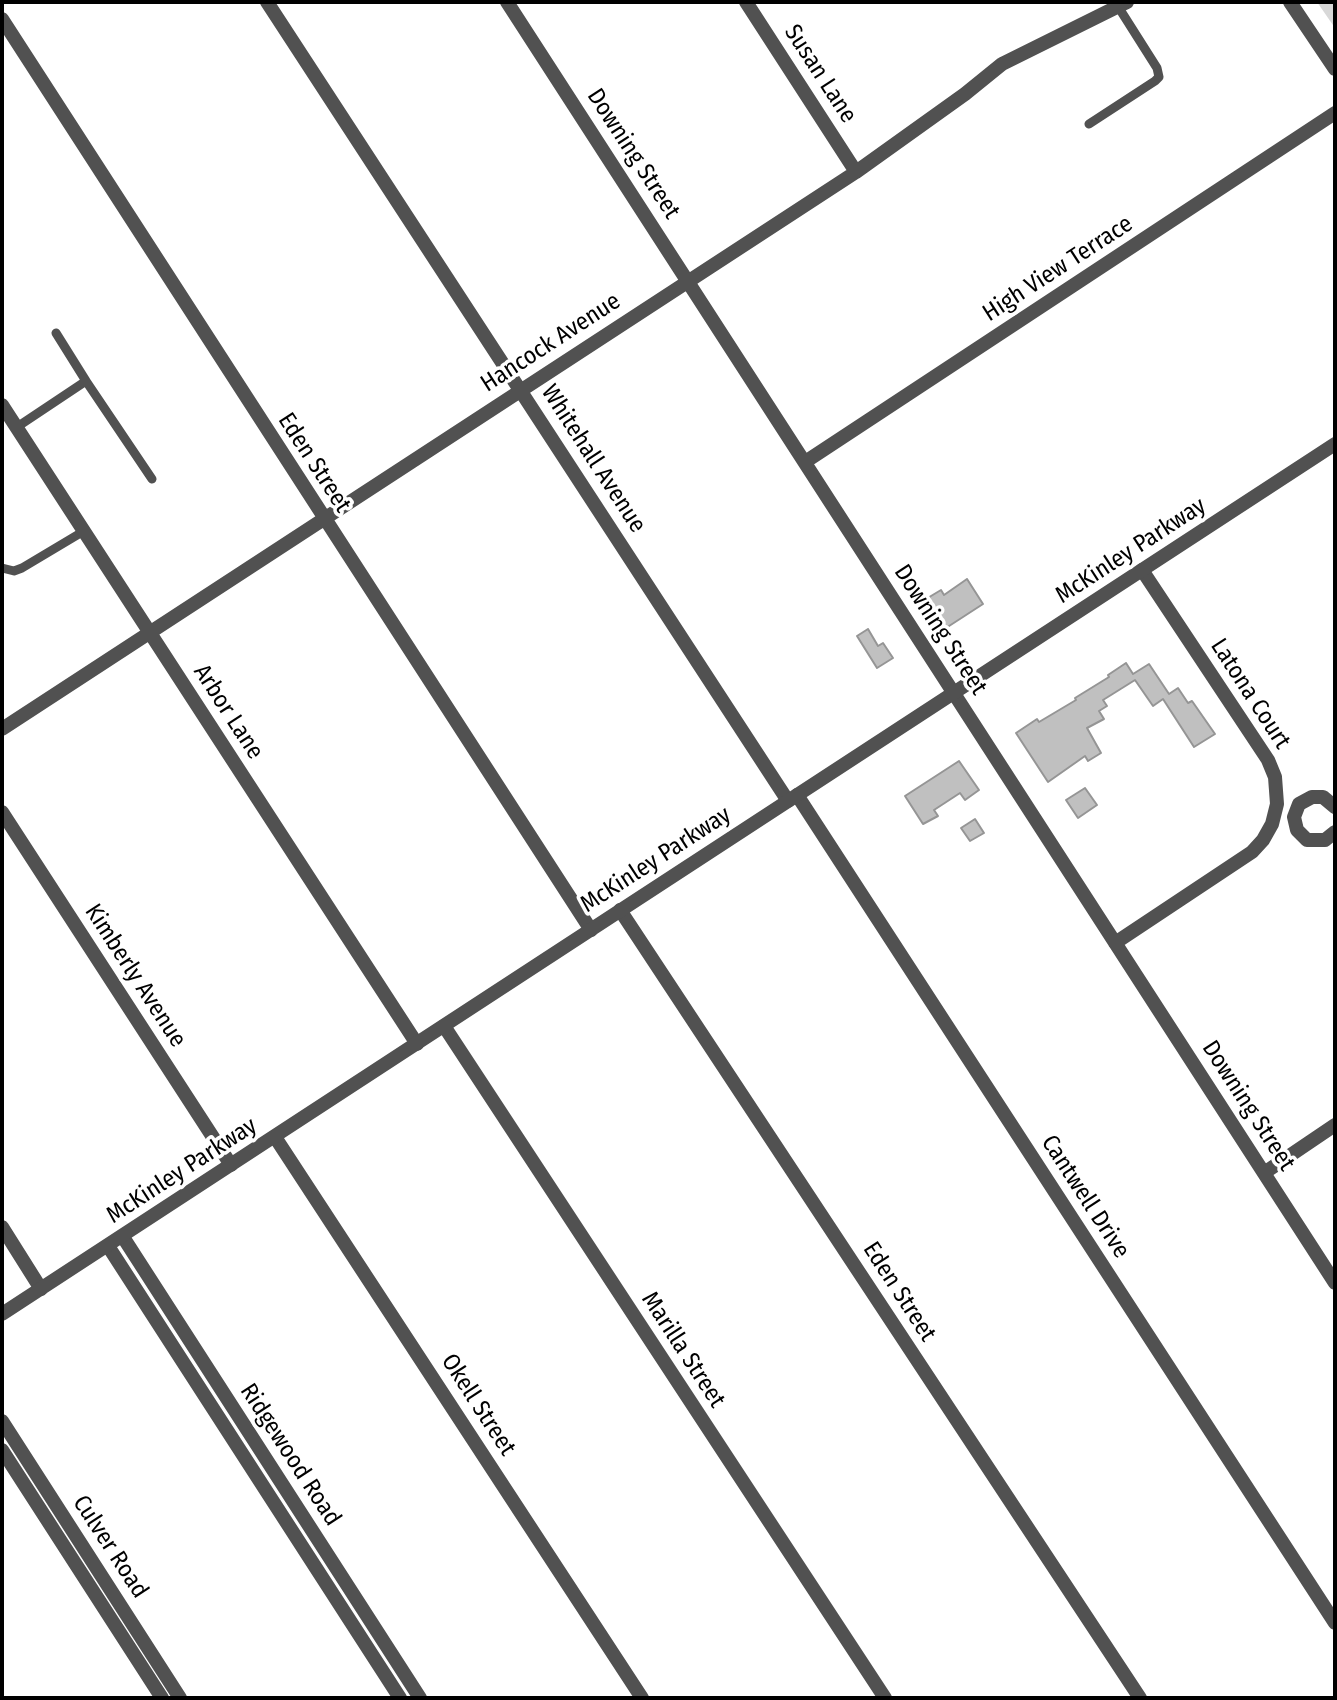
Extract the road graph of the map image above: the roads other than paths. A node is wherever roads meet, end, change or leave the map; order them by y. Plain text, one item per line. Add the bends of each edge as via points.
1 (267, 2) edge
2 (507, 2) edge
3 (746, 2) edge
4 (1290, 2) edge
5 (1123, 5) edge
6 (2, 19) edge
7 (1335, 69) edge
8 (1335, 113) edge
9 (1089, 124) dead end
10 (856, 172) junction
11 (688, 281) junction
12 (56, 333) dead end
13 (86, 381) junction
14 (521, 390) junction
15 (2, 405) edge
16 (17, 427) junction
17 (1334, 447) edge
18 (805, 462) junction
19 (152, 479) dead end
20 (323, 519) junction
21 (85, 531) junction
22 (2, 568) edge
23 (1142, 570) junction
24 (149, 632) junction
25 (954, 693) junction
26 (2, 729) edge
27 (793, 798) junction
28 (1335, 807) edge
29 (2, 811) edge
30 (1276, 811) junction
31 (1294, 817) junction
32 (1335, 832) edge
33 (620, 911) junction
34 (591, 930) junction
35 (1115, 943) junction
36 (444, 1026) junction
37 (417, 1044) junction
38 (1335, 1125) edge
39 (275, 1137) junction
40 (231, 1166) junction
41 (1264, 1173) junction
42 (2, 1227) edge
43 (123, 1237) junction
44 (108, 1246) junction
45 (1335, 1283) edge
46 (41, 1289) junction
47 (2, 1314) edge
48 (2, 1421) edge
49 (2, 1450) edge
50 (261, 1451) junction
51 (247, 1460) junction
52 (1335, 1623) edge
53 (378, 1634) junction
54 (365, 1643) junction
55 (162, 1698) edge
56 (180, 1698) edge
57 (400, 1698) edge
58 (419, 1698) edge
59 (642, 1698) edge
60 (885, 1698) edge
61 (1140, 1698) edge

1 - 14 street, Whitehall Avenue
2 - 11 street, Downing Street
3 - 10 street, Susan Lane
4 - 7 street
5 - 9 lane via 1159,77
5 - 10 street, Hancock Avenue via 1002,64
6 - 20 street, Eden Street
8 - 18 street, High View Terrace
10 - 11 street, Hancock Avenue
11 - 14 street, Hancock Avenue
11 - 18 street, Downing Street
12 - 13 lane
13 - 16 lane
13 - 19 lane
14 - 20 street, Hancock Avenue
14 - 27 street, Whitehall Avenue
15 - 16 street, Arbor Lane
16 - 21 street, Arbor Lane
17 - 23 street, McKinley Parkway
18 - 25 street, Downing Street
20 - 24 street, Hancock Avenue
20 - 34 street, Eden Street
21 - 22 lane via 22,568
21 - 24 street, Arbor Lane
23 - 25 street, McKinley Parkway
23 - 30 street, Latona Court via 1268,760 1276,786
24 - 26 street, Hancock Avenue
24 - 37 street, Arbor Lane
25 - 27 street, McKinley Parkway
25 - 35 street, Downing Street
27 - 33 street, McKinley Parkway
27 - 52 street, Cantwell Drive
28 - 31 street via 1326,799 1312,797 1299,804
29 - 40 street, Kimberly Avenue
30 - 31 street
30 - 35 street via 1252,852
31 - 32 street via 1297,831 1312,842 1325,841
33 - 34 street, McKinley Parkway
33 - 61 street, Eden Street
34 - 36 street, McKinley Parkway
35 - 41 street, Downing Street
36 - 37 street, McKinley Parkway
36 - 60 street, Marilla Street
37 - 39 street, McKinley Parkway
38 - 41 street
39 - 40 street, McKinley Parkway
39 - 59 street, Okell Street
40 - 43 street, McKinley Parkway
41 - 45 street, Downing Street
42 - 46 street
43 - 44 street, McKinley Parkway
43 - 50 street, Ridgewood Road
44 - 46 street, McKinley Parkway
44 - 51 street, Ridgewood Road
46 - 47 street, McKinley Parkway
48 - 56 street, Culver Road
49 - 55 street, Culver Road
50 - 51 street
50 - 53 street, Ridgewood Road
51 - 54 street, Ridgewood Road
53 - 54 street
53 - 58 street, Ridgewood Road
54 - 57 street, Ridgewood Road

